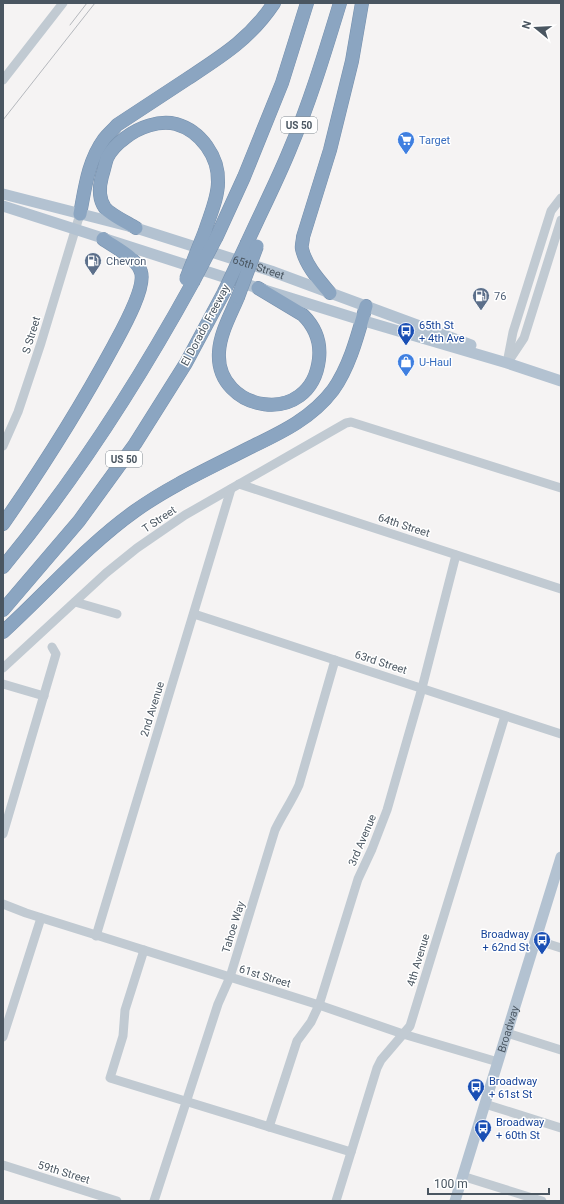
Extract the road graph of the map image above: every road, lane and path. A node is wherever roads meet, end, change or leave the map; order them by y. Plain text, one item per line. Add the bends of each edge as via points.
1 (63, 3) edge
2 (274, 3) edge
3 (307, 3) edge
4 (340, 3) edge
5 (362, 3) edge
6 (3, 80) edge
7 (3, 194) edge
8 (561, 198) edge
9 (3, 206) edge
10 (80, 214) junction
11 (561, 220) edge
12 (136, 228) junction
13 (76, 229) junction
14 (211, 234) junction
15 (103, 239) junction
16 (252, 245) junction
17 (258, 288) junction
18 (330, 293) junction
19 (366, 306) junction
20 (361, 320) junction
21 (507, 363) junction
22 (561, 381) edge
23 (3, 446) edge
24 (235, 486) junction
25 (561, 488) edge
26 (3, 524) edge
27 (456, 554) junction
28 (3, 567) edge
29 (561, 588) edge
30 (75, 602) junction
31 (3, 610) edge
32 (117, 614) dead end
33 (194, 614) junction
34 (3, 632) edge
35 (52, 647) dead end
36 (335, 660) junction
37 (3, 668) edge
38 (3, 684) edge
39 (422, 688) junction
40 (44, 696) junction
41 (506, 716) junction
42 (561, 734) edge
43 (3, 834) edge
44 (561, 857) edge
45 (3, 904) edge
46 (41, 918) junction
47 (96, 936) junction
48 (536, 940) junction
49 (561, 948) edge
50 (144, 950) junction
51 (230, 977) junction
52 (319, 1005) junction
53 (507, 1033) junction
54 (403, 1034) junction
55 (3, 1037) edge
56 (561, 1050) edge
57 (498, 1062) junction
58 (186, 1101) junction
59 (485, 1104) junction
60 (269, 1127) junction
61 (561, 1128) edge
62 (352, 1152) junction
63 (3, 1165) edge
64 (462, 1176) junction
65 (117, 1201) edge
66 (154, 1201) edge
67 (336, 1201) edge
68 (455, 1201) edge
69 (542, 1201) edge

1 - 6 street
2 - 10 highway via 242,41 117,125 104,139 94,155 88,173
3 - 14 highway, US 50 via 279,90 244,177
4 - 16 highway, El Dorado Freeway / US 50 via 304,114
5 - 18 highway via 330,150 303,237 302,248 307,263
7 - 10 main road, 65th Street
8 - 21 street via 551,211 513,332
9 - 13 main road, 65th Street
10 - 12 main road, 65th Street
10 - 13 street, S Street
11 - 21 street via 524,338
12 - 14 highway via 106,209 102,202 100,184 107,158 120,141 138,129 150,125 172,124 184,127 195,134 204,142 214,160 218,172 218,189
12 - 18 main road, 65th Street via 271,271
13 - 15 main road, 65th Street
13 - 23 street, S Street via 35,363
14 - 28 highway, US 50, bridge via 158,345 112,419 63,490
15 - 17 main road, 65th Street
15 - 26 highway via 139,266 142,277 136,301 92,387
16 - 17 highway, bridge via 238,297 221,342 220,361 226,379 248,400 274,405 286,403 305,391 315,375 319,356 316,334 303,315
16 - 31 highway, El Dorado Freeway / US 50, bridge via 186,363 135,444 79,521
17 - 20 main road, 65th Street
18 - 19 main road, 65th Street
19 - 20 highway
19 - 21 main road, 65th Street via 472,346
20 - 21 main road, 65th Street
20 - 34 highway via 346,368 333,390 316,409 296,425 175,486 135,511 98,540
21 - 22 main road, 65th Street
24 - 25 street, T Street via 351,422
24 - 27 street, 64th Street
24 - 30 street, T Street via 185,515 137,548
24 - 33 street, 2nd Avenue
27 - 29 street, 64th Street
27 - 39 street, 3rd Avenue
30 - 32 street
30 - 37 street, T Street
33 - 36 street, 63rd Street
33 - 47 street, 2nd Avenue
35 - 40 street via 56,654
36 - 39 street, 63rd Street
36 - 51 street, Tahoe Way via 299,785 275,830
38 - 40 street
39 - 41 street, 63rd Street
39 - 52 street, 3rd Avenue via 387,810 358,879
40 - 43 street
41 - 42 street, 63rd Street
41 - 54 street, 4th Avenue via 410,1026
44 - 48 main road, Broadway
45 - 46 street, 61st Street
46 - 47 street, 61st Street
46 - 55 street
47 - 50 street, 61st Street
48 - 49 street
48 - 53 main road, Broadway
50 - 51 street, 61st Street
50 - 58 street via 125,1010 123,1036 110,1078
51 - 52 street, 61st Street
51 - 58 street, Tahoe Way via 218,1004
52 - 54 street, 61st Street
52 - 60 street, 3rd Avenue via 311,1022 297,1041
53 - 56 street
53 - 57 main road, Broadway
54 - 57 street, 61st Street
54 - 62 street, 4th Avenue via 377,1068
57 - 59 main road, Broadway
58 - 60 street
58 - 66 street, Tahoe Way
59 - 61 street
59 - 64 main road, Broadway
60 - 62 street
62 - 67 street, 4th Avenue
63 - 65 street, 59th Street
64 - 68 main road, Broadway
64 - 69 street

